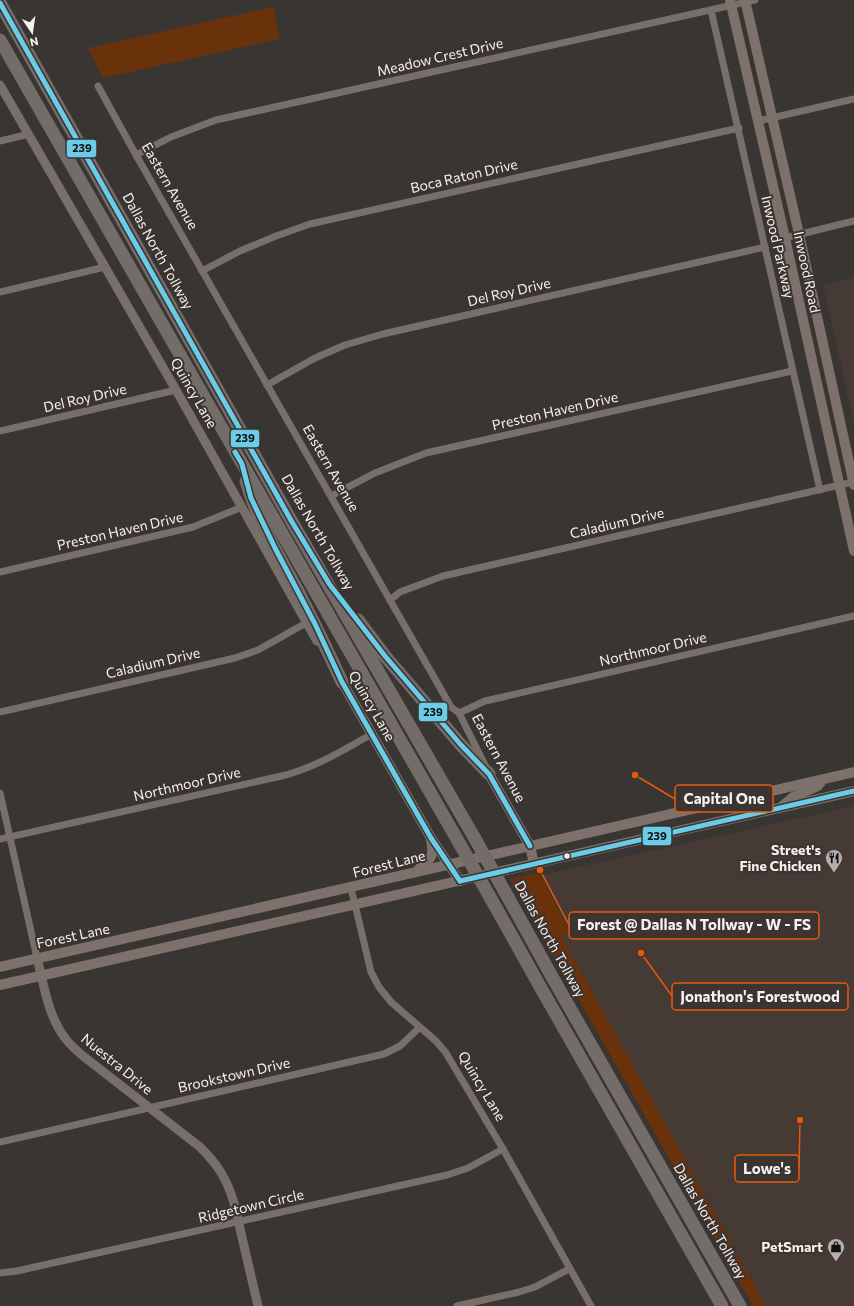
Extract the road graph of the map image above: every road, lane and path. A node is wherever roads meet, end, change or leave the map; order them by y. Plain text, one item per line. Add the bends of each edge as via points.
1 (748, 1) edge
2 (730, 3) edge
3 (0, 4) edge
4 (711, 10) junction
5 (0, 40) edge
6 (0, 85) edge
7 (98, 86) dead end
8 (854, 99) edge
9 (772, 117) junction
10 (758, 121) junction
11 (739, 128) junction
12 (29, 134) junction
13 (0, 141) edge
14 (136, 155) junction
15 (854, 221) edge
16 (799, 234) junction
17 (785, 238) junction
18 (765, 247) junction
19 (105, 267) junction
20 (202, 271) junction
21 (0, 292) edge
22 (822, 337) junction
23 (808, 340) junction
24 (792, 371) junction
25 (267, 385) junction
26 (176, 390) junction
27 (0, 431) edge
28 (242, 464) junction
29 (854, 484) edge
30 (840, 486) junction
31 (820, 490) junction
32 (331, 496) junction
33 (242, 507) junction
34 (854, 551) edge
35 (0, 572) edge
36 (330, 586) junction
37 (390, 600) junction
38 (854, 616) edge
39 (306, 623) junction
40 (342, 682) junction
41 (0, 712) edge
42 (459, 713) junction
43 (372, 734) junction
44 (854, 772) edge
45 (489, 774) junction
46 (822, 780) junction
47 (854, 792) edge
48 (0, 793) edge
49 (733, 800) junction
50 (778, 809) junction
51 (737, 818) junction
52 (11, 837) junction
53 (431, 838) junction
54 (0, 839) edge
55 (530, 846) junction
56 (448, 864) junction
57 (534, 864) junction
58 (415, 872) junction
59 (460, 881) junction
60 (351, 888) junction
61 (355, 905) junction
62 (242, 912) junction
63 (246, 930) junction
64 (142, 936) junction
65 (146, 953) junction
66 (38, 958) junction
67 (0, 967) edge
68 (42, 975) junction
69 (0, 985) edge
70 (420, 1028) junction
71 (150, 1108) junction
72 (0, 1142) edge
73 (503, 1149) junction
74 (238, 1222) junction
75 (569, 1269) junction
76 (0, 1273) edge
77 (258, 1306) edge
78 (458, 1306) edge
79 (591, 1306) edge
80 (722, 1306) edge
81 (740, 1306) edge

1 - 2 street, Meadow Crest Drive
1 - 9 main road, Inwood Road
2 - 4 street, Meadow Crest Drive
2 - 10 main road, Inwood Road
3 - 36 highway, Dallas North Tollway
4 - 11 street, Inwood Parkway
4 - 14 street, Meadow Crest Drive via 216,120 171,137
5 - 28 highway
6 - 12 street, Quincy Lane
7 - 14 street, Eastern Avenue
8 - 9 street
9 - 10 street
9 - 16 main road, Inwood Road
10 - 17 main road, Inwood Road
11 - 18 street, Inwood Parkway
11 - 20 street, Boca Raton Drive via 310,224 240,251
12 - 13 street
12 - 19 street, Quincy Lane
14 - 20 street, Eastern Avenue
15 - 16 street
16 - 17 street
16 - 22 main road, Inwood Road
17 - 23 main road, Inwood Road
18 - 24 street, Inwood Parkway
18 - 25 street, Del Roy Drive via 384,334 337,348
19 - 21 street
19 - 26 street, Quincy Lane
20 - 25 street, Eastern Avenue
22 - 23 main road
22 - 29 main road, Inwood Road
23 - 30 main road, Inwood Road
24 - 31 street, Inwood Parkway
24 - 32 street, Preston Haven Drive via 426,453 376,473
25 - 32 street, Eastern Avenue
26 - 27 street, Del Roy Drive
26 - 33 street, Quincy Lane
28 - 40 highway via 251,498
28 - 80 highway, bridge
29 - 30 street, Caladium Drive
30 - 31 street, Caladium Drive
30 - 34 main road, Inwood Road
31 - 37 street, Caladium Drive via 443,576 400,592
32 - 37 street, Eastern Avenue
33 - 35 street, Preston Haven Drive via 193,527
33 - 39 street, Quincy Lane
36 - 45 highway via 460,745
36 - 81 highway, Dallas North Tollway, bridge
37 - 42 street, Eastern Avenue via 451,707
38 - 42 street, Northmoor Drive via 485,701
39 - 40 street, Quincy Lane
39 - 41 street, Caladium Drive via 258,650 234,658
40 - 43 main road, Quincy Lane
42 - 45 street, Eastern Avenue
43 - 52 street, Northmoor Drive via 306,770
43 - 53 main road, Quincy Lane
44 - 46 main road, Forest Lane
45 - 55 main road, Eastern Avenue
46 - 49 main road, Forest Lane
46 - 50 main road via 818,786 793,797
47 - 50 main road
48 - 52 street, Nuestra Drive
49 - 51 main road
49 - 55 main road, Forest Lane
50 - 51 main road
51 - 57 main road
52 - 54 street, Northmoor Drive
52 - 66 street, Nuestra Drive
53 - 56 main road, Quincy Lane
53 - 58 main road via 433,850 429,860
55 - 56 main road, Forest Lane
55 - 57 main road, Eastern Avenue
56 - 58 main road, Forest Lane
56 - 59 main road, Quincy Lane
57 - 59 main road
58 - 60 main road, Forest Lane
59 - 61 main road
60 - 61 street, Quincy Lane
60 - 62 main road, Forest Lane
61 - 63 main road
61 - 70 street, Quincy Lane via 371,972 391,1002
62 - 63 main road
62 - 64 main road, Forest Lane
63 - 65 main road
64 - 65 main road
64 - 66 main road, Forest Lane
65 - 68 main road
66 - 67 main road, Forest Lane
66 - 68 street, Nuestra Drive
68 - 69 main road
68 - 71 street, Nuestra Drive via 54,1019 65,1038 83,1056
70 - 71 street, Brookstown Drive via 400,1046 384,1054
70 - 73 street, Quincy Lane via 446,1053
71 - 72 street, Brookstown Drive
71 - 74 street, Nuestra Drive via 214,1161 230,1188
73 - 74 street, Ridgetown Circle via 468,1168 447,1175
73 - 75 street, Quincy Lane
74 - 76 street, Ridgetown Circle
74 - 77 street, Nuestra Drive
75 - 78 street via 530,1289
75 - 79 street, Quincy Lane

